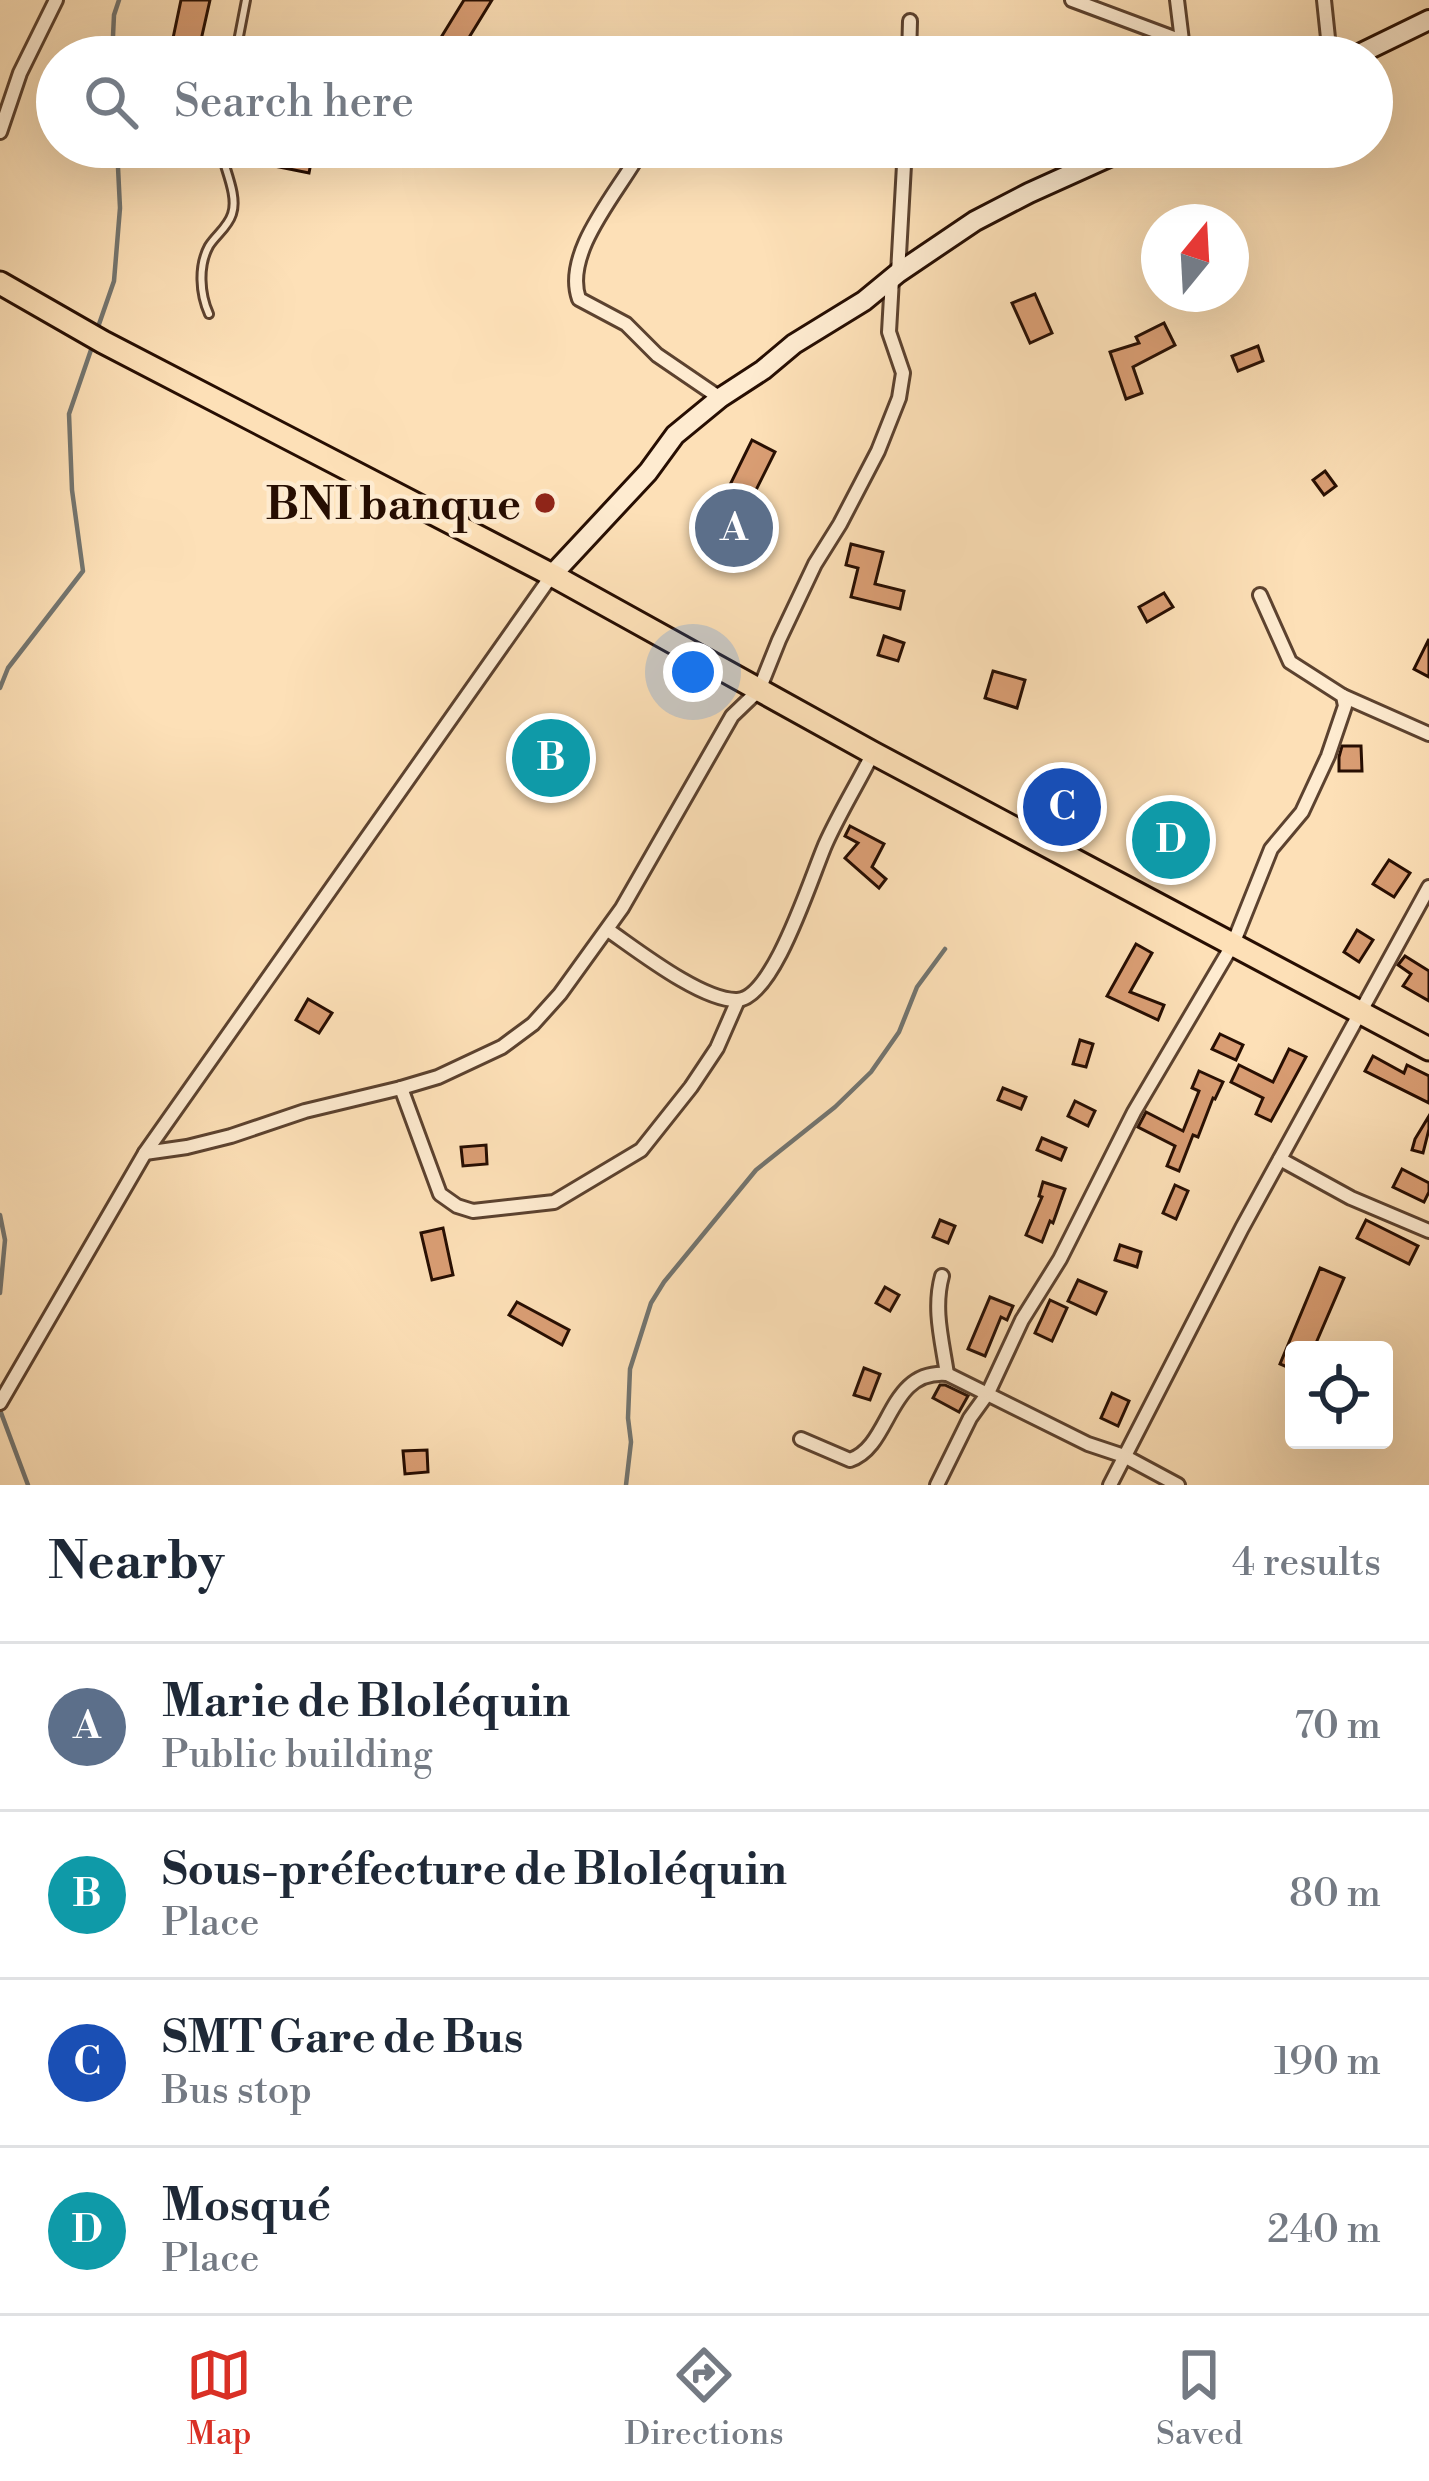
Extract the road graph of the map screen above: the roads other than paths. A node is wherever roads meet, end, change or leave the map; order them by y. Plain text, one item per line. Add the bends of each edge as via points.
1 (56, 0) edge
2 (246, 0) edge
3 (1072, 0) edge
4 (1177, 0) edge
5 (1324, 0) edge
6 (1429, 20) edge
7 (910, 21) dead end
8 (38, 36) edge
9 (239, 36) edge
10 (910, 36) edge
11 (1169, 36) edge
12 (1181, 36) edge
13 (1328, 36) edge
14 (1393, 38) edge
15 (36, 41) edge
16 (0, 132) edge
17 (225, 168) edge
18 (632, 168) edge
19 (903, 168) edge
20 (1085, 168) edge
21 (895, 276) junction
22 (0, 282) edge
23 (209, 314) dead end
24 (720, 398) junction
25 (552, 575) junction
26 (1260, 595) dead end
27 (759, 690) junction
28 (1343, 696) junction
29 (1429, 734) edge
30 (873, 752) junction
31 (1429, 887) edge
32 (608, 930) junction
33 (1233, 944) junction
34 (738, 1000) junction
35 (1362, 1013) junction
36 (1429, 1049) edge
37 (401, 1088) junction
38 (145, 1153) junction
39 (1280, 1159) junction
40 (1429, 1231) edge
41 (942, 1276) dead end
42 (947, 1373) junction
43 (988, 1393) junction
44 (0, 1403) edge
45 (801, 1439) dead end
46 (1124, 1456) junction
47 (937, 1485) edge
48 (1110, 1485) edge
49 (1178, 1485) edge

1 - 8 street
2 - 9 lane
3 - 11 street
4 - 12 street
5 - 13 street
6 - 14 main road
7 - 10 street
15 - 16 street
17 - 23 lane via 234,209 204,261
18 - 24 street via 594,222 576,293
19 - 21 street
20 - 21 main road via 1003,206
21 - 24 main road
21 - 27 street via 888,305 903,374 899,398
22 - 25 highway
24 - 25 main road via 675,435
25 - 27 highway
25 - 38 street
26 - 28 street via 1290,662
27 - 30 highway
27 - 32 street via 732,716
28 - 29 street
28 - 33 street via 1328,756 1303,812 1271,849
30 - 33 highway
30 - 34 street via 776,961 753,994
31 - 35 street
32 - 34 street via 684,980
32 - 37 street via 533,1024 471,1063
33 - 35 highway
33 - 43 street via 1134,1112
34 - 37 street via 717,1048 641,1150 554,1202 473,1211 440,1194
35 - 36 highway
35 - 39 street
37 - 38 street
38 - 44 street
39 - 40 street
39 - 46 street
41 - 42 street via 937,1296
42 - 43 street
42 - 45 street via 915,1380 862,1456 850,1460
43 - 46 street
43 - 47 street
46 - 48 street
46 - 49 street

